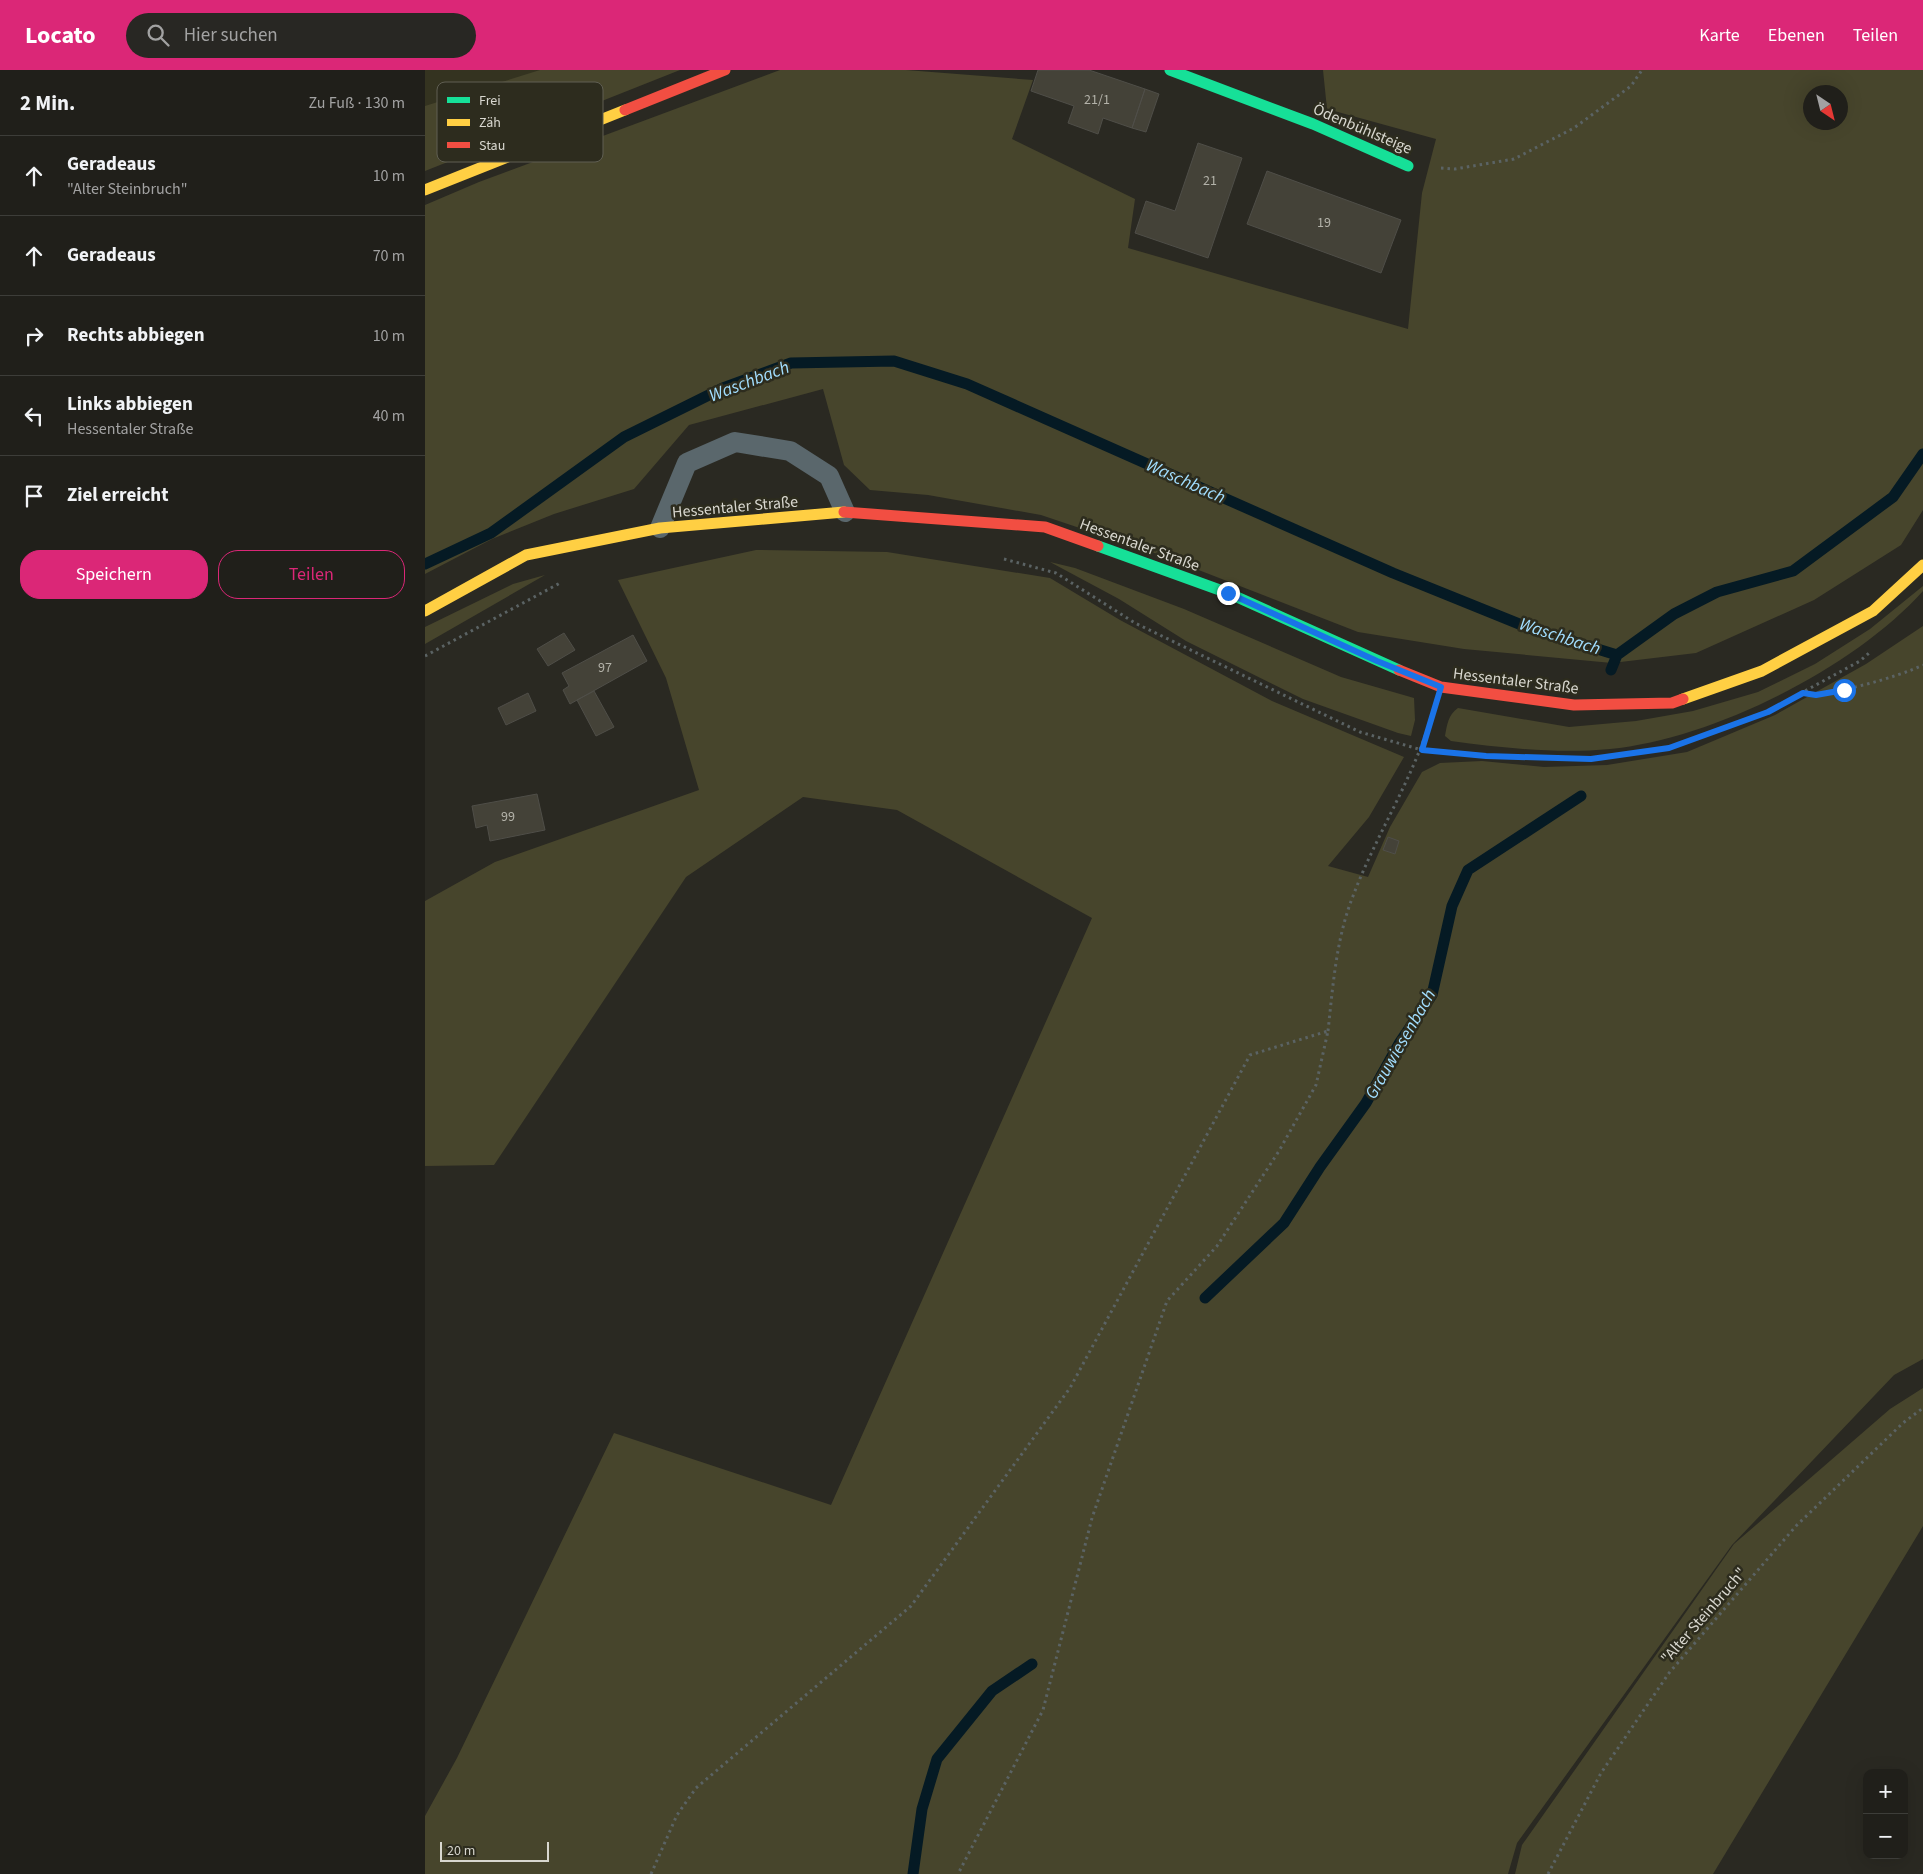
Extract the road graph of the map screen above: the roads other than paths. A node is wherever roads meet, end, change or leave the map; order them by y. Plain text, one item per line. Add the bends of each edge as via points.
1 (725, 70) edge
2 (1170, 70) edge
3 (603, 119) edge
4 (495, 162) edge
5 (1407, 166) road end
6 (425, 190) edge
7 (845, 512) junction
8 (660, 528) junction
9 (1923, 565) edge
10 (425, 611) edge

1 - 3 main road
2 - 5 main road, Ödenbühlsteige via 1313,124
4 - 6 main road
7 - 8 main road, Hessentaler Straße
7 - 8 lane via 829,476 790,451 735,442 687,463
7 - 9 main road, Hessentaler Straße via 1045,527 1228,593 1441,687 1574,705 1672,703 1762,671 1873,612
8 - 10 main road, Hessentaler Straße via 526,555

